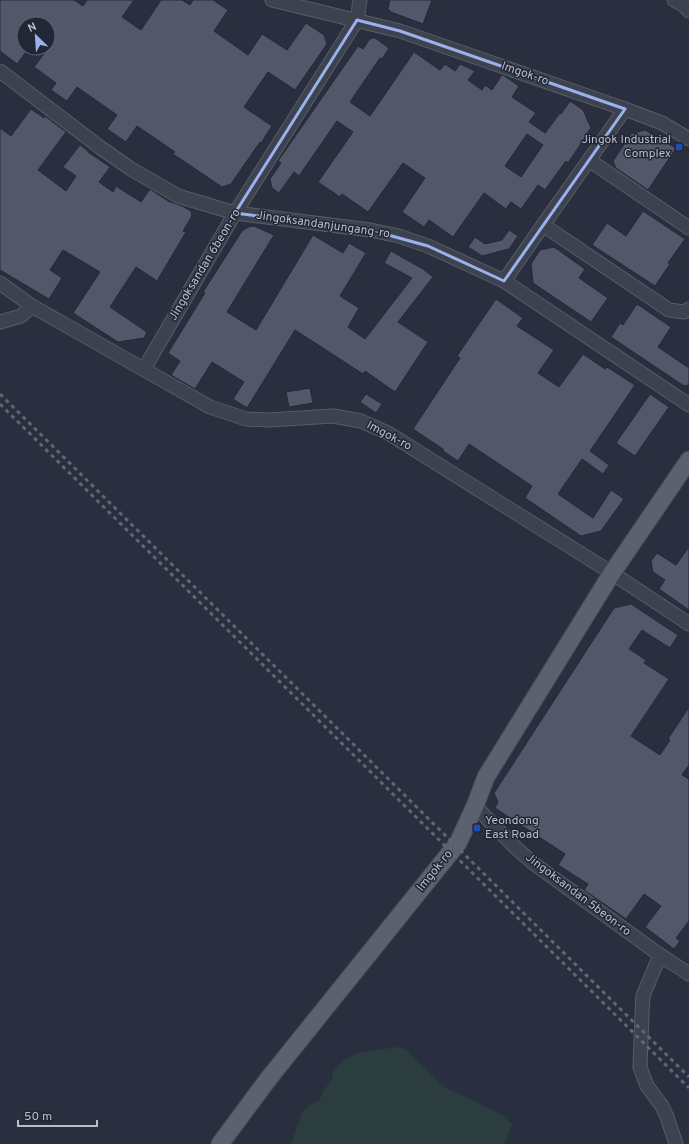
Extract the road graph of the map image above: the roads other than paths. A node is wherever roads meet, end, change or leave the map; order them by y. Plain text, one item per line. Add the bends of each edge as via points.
1 (272, 0) edge
2 (360, 0) edge
3 (674, 0) edge
4 (689, 11) edge
5 (357, 20) junction
6 (0, 71) edge
7 (625, 109) junction
8 (689, 139) edge
9 (589, 160) junction
10 (235, 213) junction
11 (543, 225) junction
12 (689, 228) edge
13 (504, 281) junction
14 (0, 283) edge
15 (32, 306) junction
16 (689, 310) edge
17 (0, 322) edge
18 (144, 369) junction
19 (689, 404) edge
20 (689, 460) edge
21 (612, 573) junction
22 (689, 624) edge
23 (475, 806) junction
24 (660, 955) junction
25 (689, 974) edge
26 (220, 1144) edge
27 (676, 1144) edge

1 - 5 street
2 - 5 street, Jingoksandan 6beon-ro
3 - 4 street
5 - 7 street, Imgok-ro via 400,31
5 - 10 street, Jingoksandan 6beon-ro
6 - 10 street, Jingoksandanjungang-ro via 131,169 178,196
7 - 8 street, Imgok-ro via 662,123
7 - 9 street
9 - 11 street
9 - 12 street
10 - 13 street, Jingoksandanjungang-ro via 399,236 428,246
10 - 18 street, Jingoksandan 6beon-ro
11 - 13 street
11 - 16 street via 669,310
13 - 19 street, Jingoksandanjungang-ro
14 - 15 street
15 - 17 street via 20,316
15 - 18 street
18 - 21 street, Imgok-ro via 210,407 246,419 333,416 368,424 388,433
20 - 21 main road, Imgok-ro
21 - 22 street
21 - 23 main road, Imgok-ro via 486,777
23 - 24 street, Jingoksandan 5beon-ro via 532,862
23 - 26 main road, Imgok-ro via 458,843 269,1078
24 - 25 street, Jingoksandan 5beon-ro
24 - 27 street via 643,996 640,1067 647,1086 662,1106

